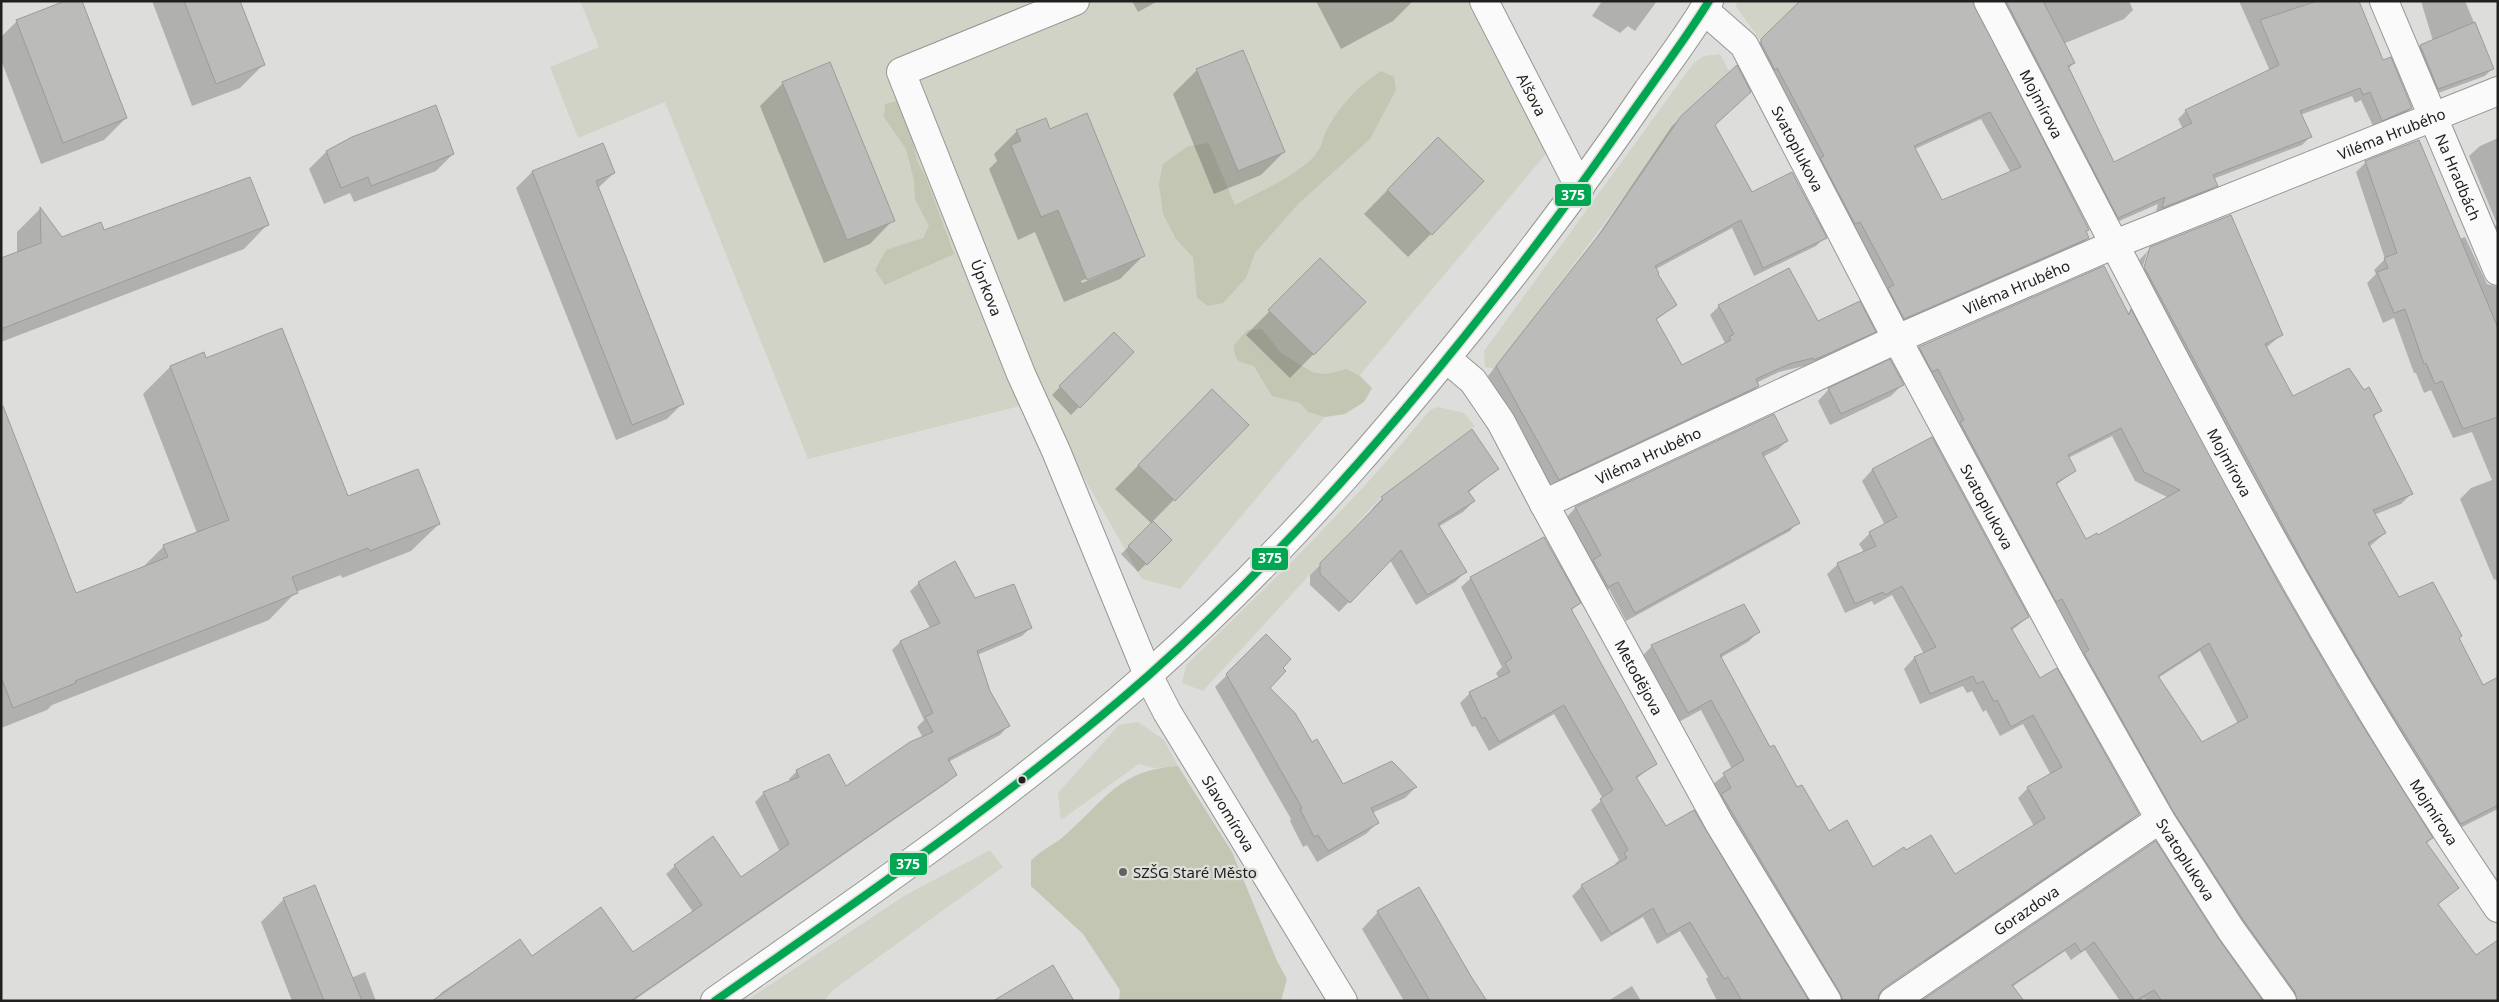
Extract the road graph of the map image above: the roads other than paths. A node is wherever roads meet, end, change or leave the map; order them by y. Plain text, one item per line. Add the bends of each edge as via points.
1 (1075, 1) edge
2 (1484, 1) edge
3 (1988, 1) edge
4 (2384, 1) edge
5 (1706, 6) edge
6 (2498, 90) edge
7 (2432, 115) junction
8 (1580, 188) junction
9 (2116, 244) junction
10 (2498, 272) edge
11 (1898, 339) junction
12 (1447, 359) junction
13 (1544, 504) junction
14 (1148, 676) junction
15 (2160, 819) junction
16 (2498, 908) edge
17 (715, 1001) edge
18 (1344, 1001) edge
19 (1827, 1001) edge
20 (1893, 1001) edge
21 (2282, 1001) edge

1 - 14 street, Úprkova via 901,72 1021,374
2 - 8 street, Alšova
3 - 9 street, Mojmírova
4 - 7 street, Na Hradbách
5 - 8 street
5 - 11 street, Svatoplukova via 1744,45
6 - 7 street, Viléma Hrubého
7 - 9 street, Viléma Hrubého
7 - 10 street, Na Hradbách
8 - 12 street
9 - 11 street, Viléma Hrubého
9 - 16 street, Mojmírova via 2207,422 2364,701
11 - 13 street, Viléma Hrubého
11 - 15 street, Svatoplukova via 2071,662
12 - 13 street, Metodějova via 1473,381 1501,422
12 - 14 street via 1387,430 1222,607
13 - 19 street, Metodějova via 1720,823
14 - 17 street via 1040,766 951,833
14 - 18 street, Slavomírova
15 - 20 street, Gorazdova
15 - 21 street, Svatoplukova via 2231,930

